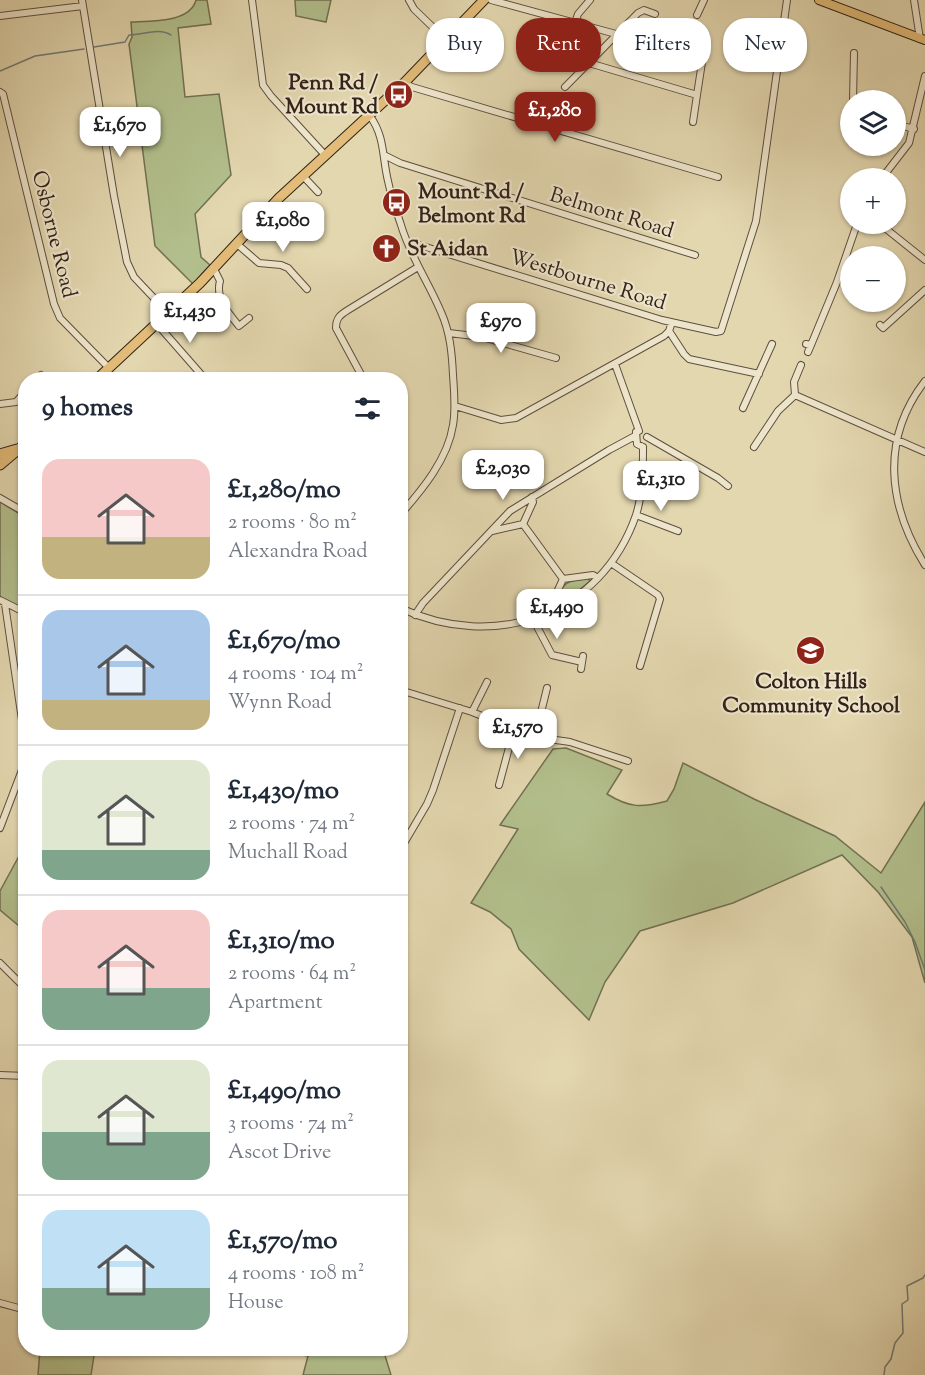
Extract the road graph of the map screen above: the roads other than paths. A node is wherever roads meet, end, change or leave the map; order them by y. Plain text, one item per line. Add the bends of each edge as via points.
1 (252, 0) edge
2 (409, 0) edge
3 (484, 0) edge
4 (491, 0) edge
5 (590, 0) edge
6 (704, 0) edge
7 (787, 0) edge
8 (819, 0) edge
9 (922, 0) edge
10 (914, 1) edge
11 (829, 2) edge
12 (83, 3) edge
13 (655, 14) dead end
14 (697, 15) dead end
15 (0, 16) edge
16 (467, 18) edge
17 (557, 18) edge
18 (577, 18) edge
19 (633, 18) edge
20 (426, 21) edge
21 (613, 37) edge
22 (922, 40) edge
23 (601, 50) edge
24 (854, 53) dead end
25 (426, 60) edge
26 (854, 61) junction
27 (862, 61) dead end
28 (601, 67) edge
29 (580, 72) edge
30 (701, 72) edge
31 (925, 76) edge
32 (404, 83) junction
33 (566, 87) dead end
34 (853, 90) edge
35 (0, 92) edge
36 (698, 95) junction
37 (922, 96) edge
38 (369, 116) junction
39 (693, 122) dead end
40 (906, 127) edge
41 (914, 129) junction
42 (324, 155) junction
43 (384, 155) junction
44 (890, 168) edge
45 (303, 176) junction
46 (718, 177) dead end
47 (318, 192) dead end
48 (854, 234) edge
49 (892, 234) edge
50 (237, 244) junction
51 (409, 244) junction
52 (695, 255) dead end
53 (925, 260) edge
54 (417, 267) junction
55 (214, 269) junction
56 (307, 289) dead end
57 (925, 290) edge
58 (168, 313) junction
59 (249, 318) dead end
60 (672, 322) junction
61 (156, 324) junction
62 (883, 328) dead end
63 (669, 331) junction
64 (449, 333) junction
65 (772, 344) dead end
66 (808, 352) dead end
67 (556, 358) dead end
68 (615, 364) junction
69 (801, 365) dead end
70 (109, 368) junction
71 (105, 372) edge
72 (199, 372) edge
73 (360, 372) edge
74 (759, 374) junction
75 (925, 381) edge
76 (795, 395) junction
77 (18, 400) edge
78 (0, 404) edge
79 (454, 406) junction
80 (743, 408) dead end
81 (637, 433) junction
82 (647, 438) junction
83 (897, 440) junction
84 (643, 447) junction
85 (754, 447) dead end
86 (18, 450) edge
87 (18, 452) edge
88 (925, 452) edge
89 (0, 454) edge
90 (0, 465) edge
91 (728, 486) dead end
92 (532, 497) junction
93 (0, 498) edge
94 (408, 506) edge
95 (18, 508) edge
96 (636, 515) junction
97 (523, 524) junction
98 (491, 531) junction
99 (678, 531) dead end
100 (610, 563) junction
101 (925, 565) edge
102 (598, 578) junction
103 (563, 579) junction
104 (3, 602) edge
105 (18, 609) edge
106 (408, 612) edge
107 (547, 614) junction
108 (415, 615) junction
109 (532, 619) junction
110 (582, 662) dead end
111 (640, 666) dead end
112 (487, 682) dead end
113 (476, 686) dead end
114 (484, 689) junction
115 (408, 692) edge
116 (18, 695) edge
117 (553, 697) dead end
118 (460, 708) junction
119 (471, 712) junction
120 (514, 729) junction
121 (535, 737) junction
122 (628, 760) dead end
123 (18, 781) edge
124 (499, 785) dead end
125 (0, 828) edge
126 (408, 836) edge
127 (0, 963) edge
128 (18, 981) edge
129 (0, 1076) edge
130 (18, 1076) edge
131 (0, 1303) edge
132 (18, 1308) edge

1 - 42 street via 263,85
2 - 20 street
3 - 16 highway
4 - 17 street
5 - 18 street
6 - 14 street
7 - 60 street, Westbourne Road via 756,221 722,330
8 - 11 main road
9 - 10 street
10 - 22 street
11 - 22 main road
12 - 15 street
12 - 58 street via 127,262 134,277
13 - 19 street via 641,11
21 - 23 street
24 - 26 street
25 - 32 highway
26 - 27 street
26 - 34 street
28 - 36 street
29 - 33 street
30 - 36 street
31 - 37 street
32 - 38 highway
32 - 46 street
35 - 70 street, Osborne Road via 54,304 60,318
36 - 39 street
37 - 41 street
38 - 42 highway
38 - 43 street via 379,131
40 - 41 street
41 - 44 street via 906,148
42 - 45 highway
43 - 51 street via 388,182
43 - 52 street, Belmont Road via 400,164
45 - 47 street
45 - 50 highway
48 - 66 street
49 - 53 street
50 - 55 highway
50 - 56 street via 260,263 288,268
51 - 54 street
51 - 60 street, Westbourne Road
54 - 64 street
54 - 73 street via 336,321
55 - 58 highway
55 - 59 street via 220,281 220,295 239,327
57 - 62 street
58 - 61 highway
60 - 63 street
61 - 70 highway
61 - 72 street
63 - 68 street
63 - 74 street via 689,359
64 - 67 street via 482,337
64 - 79 street
65 - 74 street
68 - 79 street via 516,418 501,420
68 - 81 street
69 - 76 street via 794,382
70 - 71 highway
74 - 80 street
75 - 83 street via 909,406
76 - 83 street
76 - 85 street via 778,411
77 - 78 street
79 - 94 street via 451,434 443,454
81 - 82 street via 646,433
81 - 84 street via 637,444
81 - 92 street
82 - 84 street
82 - 91 street
83 - 88 street
83 - 101 street via 894,473 900,512
84 - 96 street
86 - 89 highway
87 - 90 highway
92 - 97 street
92 - 98 street via 510,511
93 - 95 street
96 - 99 street
96 - 100 street
97 - 98 street
97 - 103 street
98 - 108 street
100 - 102 street
100 - 111 street via 660,599
102 - 103 street via 593,575
102 - 107 street via 575,600
103 - 107 street
104 - 105 street
104 - 116 street
106 - 108 street
107 - 109 street
108 - 109 street via 476,627
109 - 110 street via 552,655
112 - 114 street
113 - 114 street
114 - 119 street
115 - 118 street
117 - 121 street via 547,691
118 - 119 street
118 - 126 street via 430,797
119 - 120 street
120 - 121 street
120 - 124 street
121 - 122 street via 570,742
123 - 125 street
127 - 128 street
129 - 130 street
131 - 132 street

